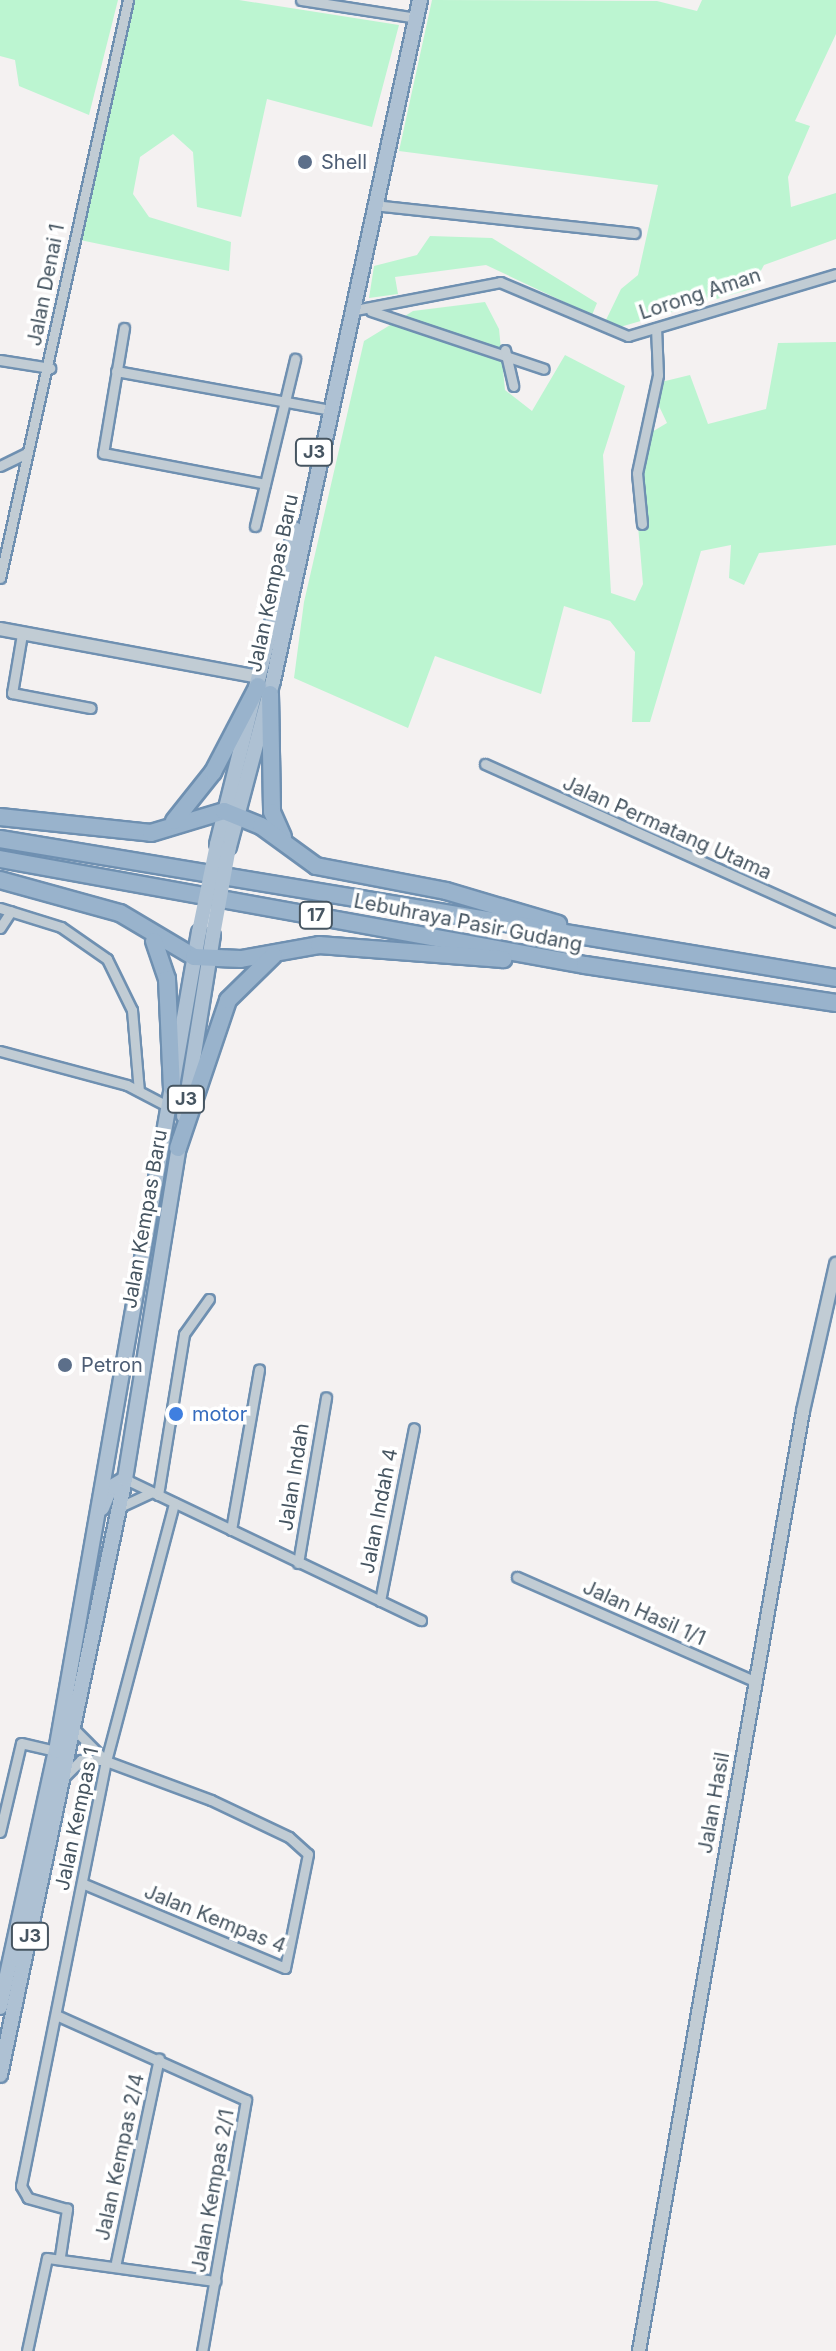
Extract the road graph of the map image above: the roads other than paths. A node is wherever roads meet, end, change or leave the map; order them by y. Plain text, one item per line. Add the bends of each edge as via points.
1 (128, 0) edge
2 (301, 0) edge
3 (420, 0) edge
4 (417, 18) junction
5 (373, 205) junction
6 (635, 233) dead end
7 (836, 274) edge
8 (371, 311) junction
9 (349, 318) junction
10 (124, 328) dead end
11 (656, 328) junction
12 (505, 350) junction
13 (295, 359) dead end
14 (0, 360) edge
15 (50, 368) junction
16 (544, 369) dead end
17 (116, 371) junction
18 (513, 386) dead end
19 (285, 401) junction
20 (325, 409) junction
21 (27, 453) junction
22 (0, 466) edge
23 (265, 484) junction
24 (642, 524) dead end
25 (255, 526) dead end
26 (0, 578) edge
27 (0, 629) edge
28 (22, 634) junction
29 (262, 686) junction
30 (91, 708) dead end
31 (485, 764) dead end
32 (230, 813) junction
33 (0, 817) edge
34 (167, 828) junction
35 (0, 839) edge
36 (294, 852) junction
37 (0, 859) edge
38 (0, 880) edge
39 (0, 908) edge
40 (11, 911) junction
41 (836, 922) edge
42 (0, 928) edge
43 (151, 937) junction
44 (629, 945) junction
45 (286, 948) junction
46 (201, 958) junction
47 (585, 965) junction
48 (836, 978) edge
49 (836, 1003) edge
50 (0, 1051) edge
51 (172, 1088) junction
52 (139, 1091) junction
53 (169, 1107) junction
54 (178, 1148) junction
55 (834, 1272) edge
56 (209, 1299) dead end
57 (259, 1369) dead end
58 (326, 1397) dead end
59 (414, 1428) dead end
60 (125, 1479) junction
61 (155, 1493) junction
62 (174, 1503) junction
63 (119, 1507) junction
64 (231, 1530) junction
65 (86, 1562) junction
66 (298, 1563) junction
67 (517, 1577) dead end
68 (380, 1601) junction
69 (421, 1620) dead end
70 (756, 1682) junction
71 (74, 1729) junction
72 (56, 1751) junction
73 (106, 1761) junction
74 (63, 1779) junction
75 (0, 1832) edge
76 (82, 1883) junction
77 (0, 2007) edge
78 (56, 2015) junction
79 (159, 2058) junction
80 (0, 2075) edge
81 (60, 2256) junction
82 (116, 2262) junction
83 (215, 2281) junction
84 (26, 2350) edge
85 (202, 2351) edge
86 (639, 2351) edge

1 - 15 street, Jalan Denai 1
2 - 4 street
3 - 4 main road, Jalan Kempas Baru / J3
4 - 5 main road, Jalan Kempas Baru / J3
5 - 6 street
5 - 9 main road, Jalan Kempas Baru / J3
7 - 11 street, Lorong Aman
8 - 9 street, Lorong Aman
8 - 11 street, Lorong Aman via 500,282 613,334
8 - 12 street
9 - 20 main road, Jalan Kempas Baru / J3
9 - 29 main road, Jalan Kempas Baru / J3
10 - 17 street
11 - 24 street via 657,384 637,473
12 - 16 street
12 - 18 street
13 - 19 street
14 - 15 street
15 - 21 street, Jalan Denai 1
17 - 19 street
17 - 23 street via 103,453
19 - 20 street
19 - 23 street
20 - 29 main road, Jalan Kempas Baru / J3
21 - 22 street
21 - 26 street, Jalan Denai 1
23 - 25 street
27 - 28 street
28 - 29 street
28 - 30 street via 12,693
29 - 32 main road, Jalan Kempas Baru / J3
29 - 34 highway via 213,772
29 - 36 highway via 272,812
31 - 41 street, Jalan Permatang Utama
32 - 34 highway
32 - 36 highway
32 - 46 main road, Jalan Kempas Baru / J3, bridge
33 - 34 highway via 128,833
35 - 44 highway, Lebuhraya Pasir Gudang / 17
36 - 44 highway via 316,866 446,891
37 - 47 highway, Lebuhraya Pasir Gudang / 17
38 - 43 highway via 120,913
39 - 40 street
40 - 42 street
40 - 52 street via 78,935 107,959 132,1010
43 - 46 highway
43 - 51 highway via 167,979
44 - 48 highway, Lebuhraya Pasir Gudang / 17
45 - 46 highway
45 - 47 highway via 376,947
45 - 54 highway via 251,971 228,1000
46 - 51 main road, Jalan Kempas Baru / J3
46 - 54 main road, Jalan Kempas Baru / J3
47 - 49 highway, Lebuhraya Pasir Gudang / 17
50 - 52 street
51 - 53 main road, Jalan Kempas Baru / J3
52 - 53 street
53 - 65 main road, Jalan Kempas Baru / J3
54 - 60 main road, Jalan Kempas Baru / J3
55 - 70 street, Jalan Hasil
56 - 61 street via 184,1334
57 - 64 street
58 - 66 street, Jalan Indah
59 - 68 street, Jalan Indah 4
60 - 61 street, Jalan Indah
60 - 63 main road, Jalan Kempas Baru / J3
60 - 65 main road via 105,1495
61 - 62 street, Jalan Indah
61 - 63 street
62 - 64 street, Jalan Indah
62 - 73 street, Jalan Kempas 1
63 - 71 main road, Jalan Kempas Baru / J3
64 - 66 street, Jalan Indah
65 - 72 main road, Jalan Kempas Baru / J3
66 - 68 street, Jalan Indah
67 - 70 street, Jalan Hasil 1/1
68 - 69 street, Jalan Indah
70 - 86 street, Jalan Hasil
71 - 73 street
71 - 74 main road, Jalan Kempas Baru / J3
72 - 75 street via 21,1743
72 - 77 main road, Jalan Kempas Baru / J3
73 - 74 street via 81,1760
73 - 76 street, Jalan Kempas 1
73 - 76 street, Jalan Kempas 4 via 303,1845 308,1854 289,1965 280,1968
74 - 80 main road, Jalan Kempas Baru / J3
76 - 78 street, Jalan Kempas 1
78 - 79 street, Jalan Kempas 2/1
78 - 81 street, Jalan Kempas 1 via 21,2186 28,2198 67,2209
79 - 82 street, Jalan Kempas 2/4
79 - 83 street, Jalan Kempas 2/1 via 246,2100
81 - 82 street
81 - 84 street via 40,2266
82 - 83 street
83 - 85 street, Jalan Kempas 2/1

